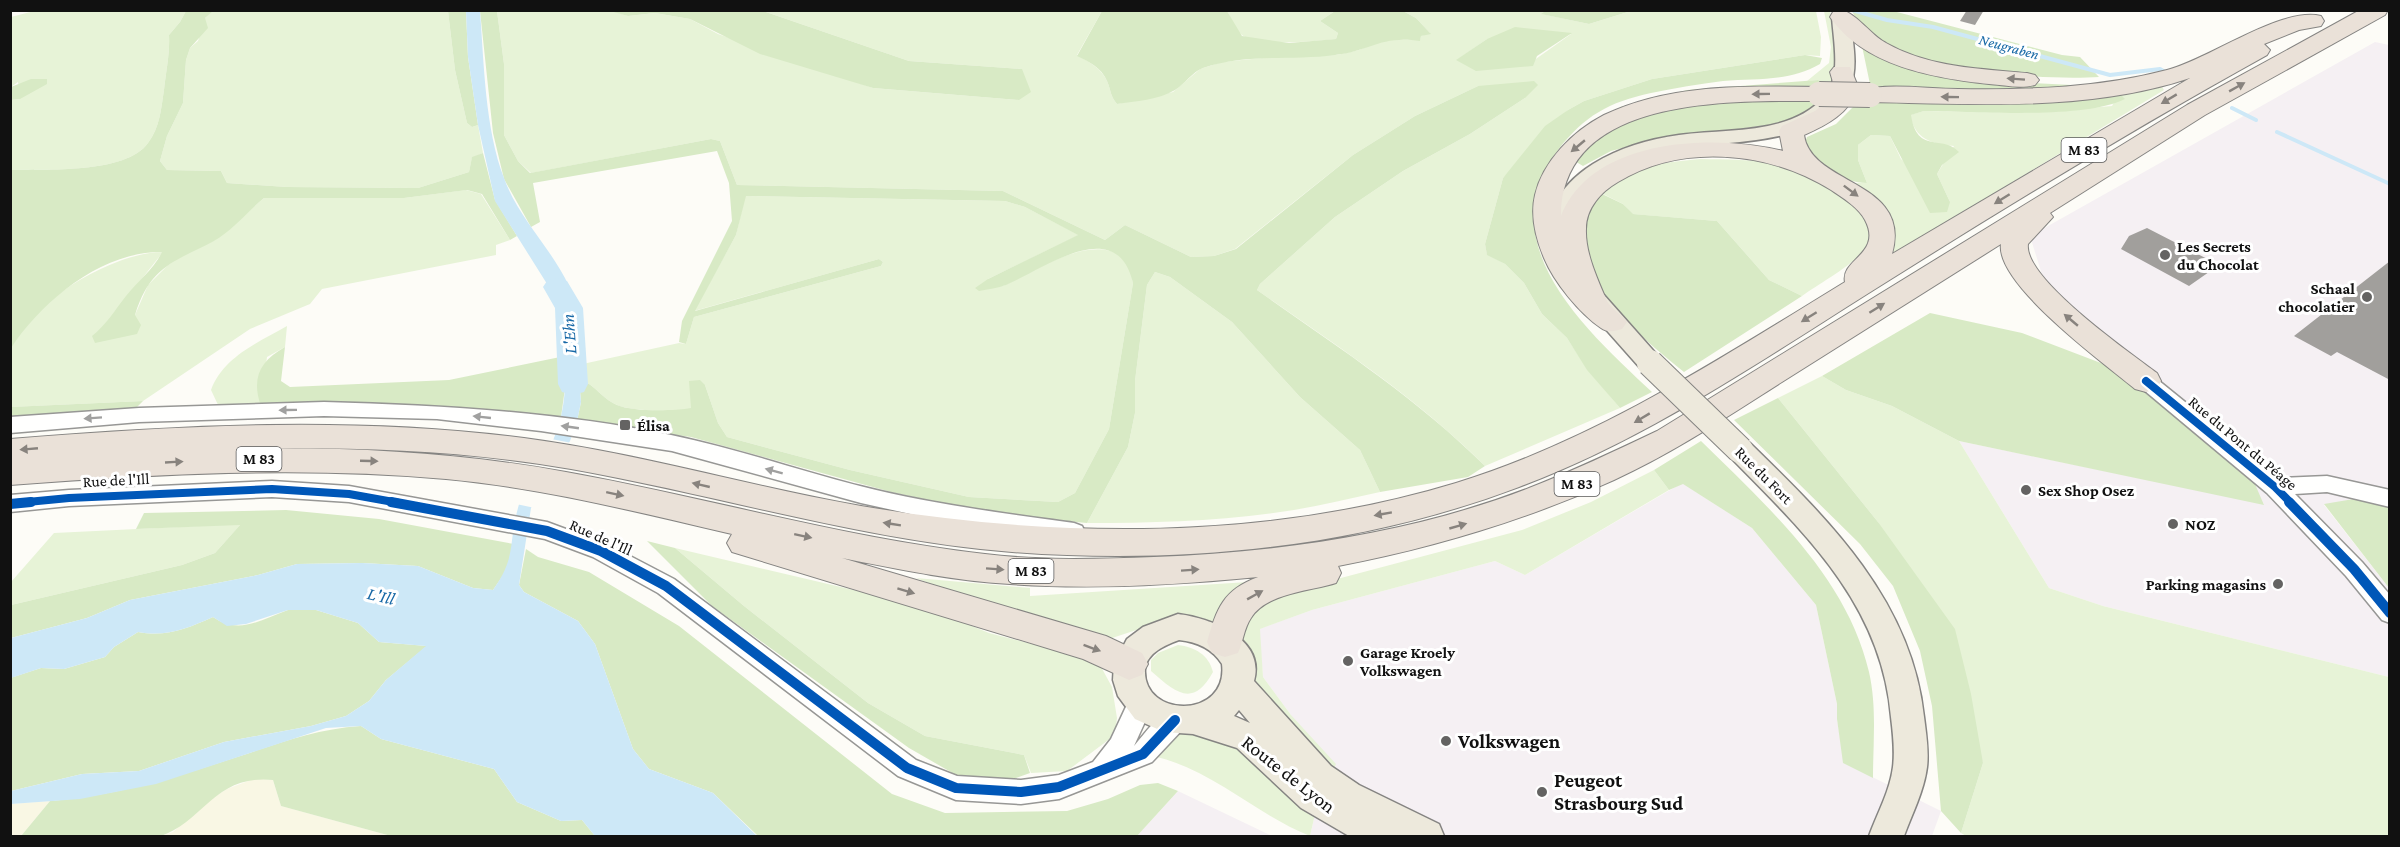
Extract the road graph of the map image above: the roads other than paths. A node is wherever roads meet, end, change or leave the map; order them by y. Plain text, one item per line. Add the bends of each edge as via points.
1 (2377, 10) edge
2 (1841, 14) edge
3 (2323, 16) edge
4 (1842, 72) junction
5 (2175, 75) junction
6 (1792, 135) junction
7 (1611, 162) junction
8 (1813, 169) junction
9 (2043, 204) junction
10 (1858, 286) junction
11 (1592, 298) junction
12 (1612, 322) junction
13 (2146, 381) joint
14 (10, 425) edge
15 (10, 451) edge
16 (582, 458) junction
17 (516, 462) junction
18 (10, 473) edge
19 (2276, 487) junction
20 (2390, 499) edge
21 (10, 504) edge
22 (664, 504) junction
23 (1401, 540) junction
24 (2390, 613) edge
25 (1225, 642) junction
26 (1129, 664) junction
27 (1237, 685) junction
28 (1140, 704) junction
29 (1185, 720) junction
30 (1110, 766) junction
31 (1380, 837) edge
32 (1427, 837) edge
33 (1887, 837) edge

9 -> 1 highway, M 83 via 2196,110
2 - 4 main road, Rue du Fort
5 -> 2 highway via 2065,81 1962,73 1892,54 1861,37
2 - 6 main road, Rue du Fort via 1858,79 1856,93 1830,123
3 - 5 highway via 2288,24 2219,59
3 -> 10 highway, M 83 via 2176,95
4 - 6 highway via 1847,89 1837,107 1817,122 1791,132
4 - 7 main road, Rue du Fort via 1835,98 1821,113 1802,122 1748,134 1658,145
5 -> 12 highway, bridge via 2099,90 2031,97 1743,94 1678,99 1612,121 1575,147 1545,199 1548,237 1574,287
6 - 7 main road, Rue du Fort via 1663,149
6 - 8 highway via 1792,148
7 - 11 main road, Rue du Fort via 1585,180 1569,198 1562,214 1563,242 1571,266
8 -> 10 highway via 1853,192 1875,215 1882,230 1878,255 1858,273
8 - 11 highway via 1779,158 1705,150 1660,155 1613,172 1579,204 1572,227
13 -> 9 highway via 2060,311 2018,263 2015,241 2039,220
23 -> 9 highway, M 83 via 1499,514 1615,468 1668,439
10 -> 16 highway, M 83 via 1629,425 1548,464 1393,512 1289,531 1202,540 1096,543 973,536 862,519
11 - 12 main road, Rue du Fort
12 - 33 main road, Rue du Fort, bridge via 1829,543 1872,599 1886,626 1904,684 1909,719 1909,770
13 - 19 street, Rue du Pont du Péage
16 -> 14 street via 541,423 437,412 324,409 139,415
17 -> 15 highway, M 83 via 409,437 282,434 165,438
16 - 17 highway, M 83
16 -> 22 highway, M 83
18 -> 17 highway, M 83 via 292,458
19 - 20 street via 2327,484
19 - 24 street, Rue du Pont du Péage
21 - 30 street, Rue de l'Ill via 181,491 272,489 349,494 547,531 601,551 666,586 907,768 956,788 1021,792 1059,787
22 -> 23 highway, M 83 via 853,547 973,567 1052,573 1179,571 1295,561
22 -> 26 highway via 689,526 1093,647
25 -> 23 highway via 1235,610 1246,600 1264,590 1370,561
25 - 26 main road via 1195,627 1161,630 1147,638
25 - 27 main road via 1236,662
26 - 28 main road via 1130,684
27 - 29 main road via 1223,706 1212,714
27 - 32 main road, Route de Lyon via 1319,777 1347,796
28 - 29 main road via 1162,717
28 - 30 street via 1120,747 1106,762
29 - 30 street, Rue de l'Ill via 1143,754
29 - 31 main road, Route de Lyon via 1224,726 1249,738 1313,797

